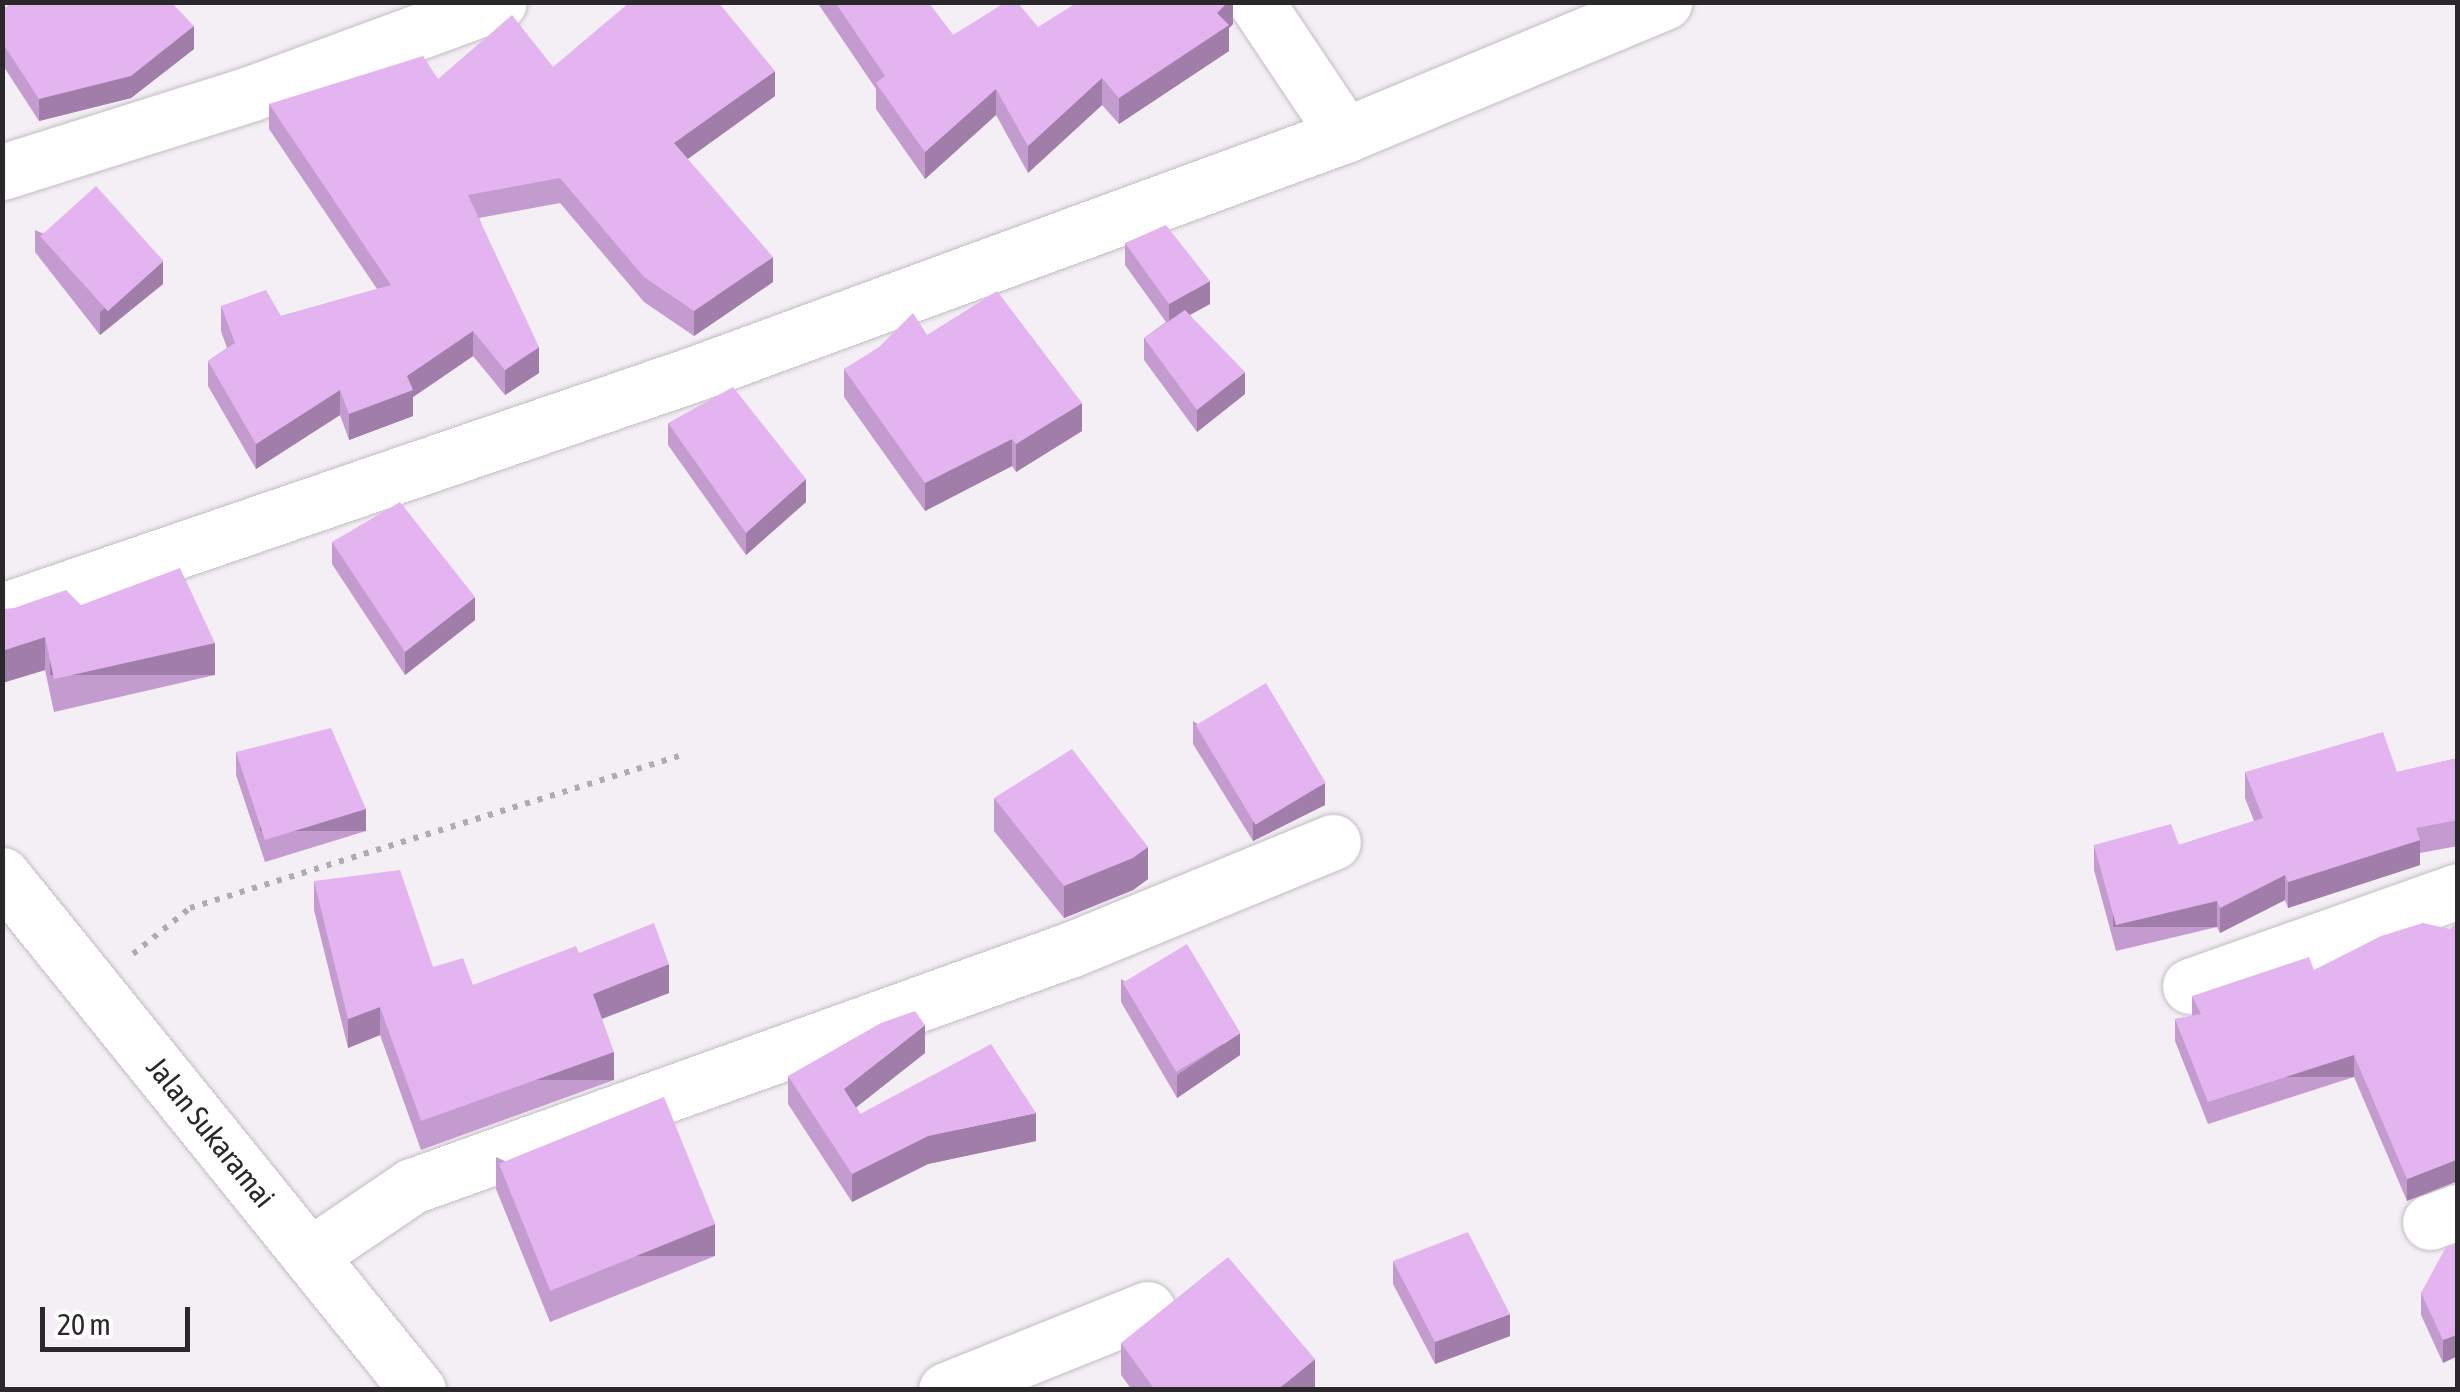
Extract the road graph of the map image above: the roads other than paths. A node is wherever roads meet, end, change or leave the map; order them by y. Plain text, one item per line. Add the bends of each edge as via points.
1 (499, 2) edge
2 (1256, 2) edge
3 (1664, 2) edge
4 (1345, 135) junction
5 (2, 172) edge
6 (2, 611) edge
7 (1333, 842) dead end
8 (2, 875) edge
9 (2458, 890) edge
10 (2190, 986) dead end
11 (310, 1255) junction
12 (1147, 1309) dead end
13 (418, 1390) edge
14 (946, 1390) edge

1 - 5 street via 285,82
2 - 4 street
3 - 4 street
4 - 6 street via 691,375
7 - 11 street via 1072,948 412,1186
8 - 11 street, Jalan Sukaramai
9 - 10 street
11 - 13 street, Jalan Sukaramai
12 - 14 street

